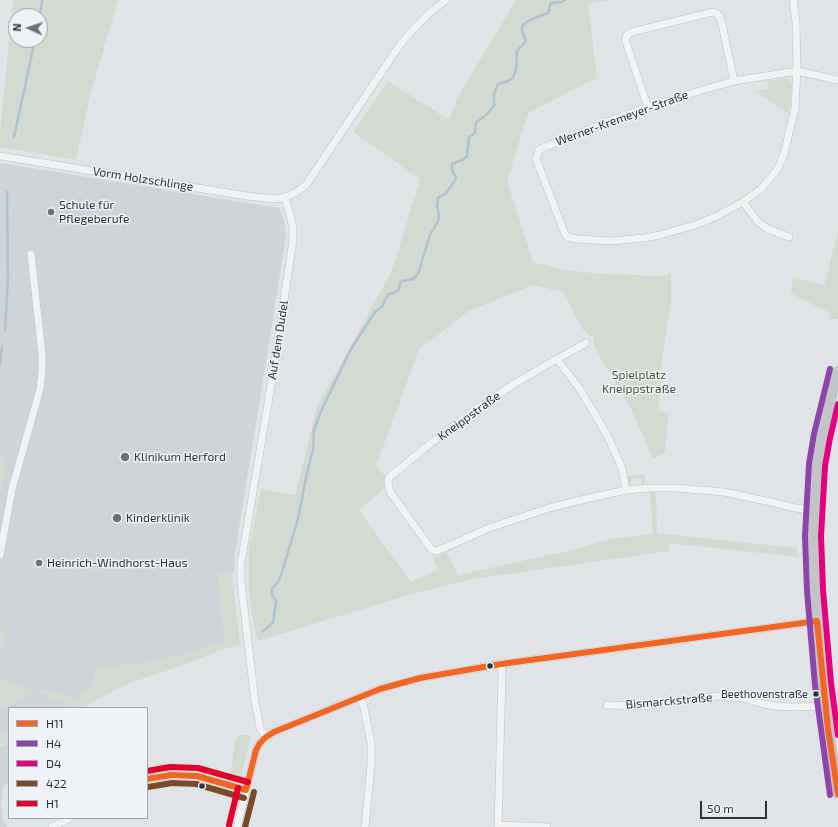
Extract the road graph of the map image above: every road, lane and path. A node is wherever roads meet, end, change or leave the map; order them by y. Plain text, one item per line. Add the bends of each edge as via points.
1 (446, 0) edge
2 (793, 0) edge
3 (797, 71) junction
4 (838, 80) edge
5 (734, 81) junction
6 (648, 108) junction
7 (0, 156) edge
8 (285, 197) junction
9 (743, 202) junction
10 (789, 237) dead end
11 (31, 254) dead end
12 (586, 343) dead end
13 (557, 359) junction
14 (838, 371) edge
15 (836, 389) edge
16 (626, 490) junction
17 (814, 510) junction
18 (0, 555) edge
19 (817, 621) junction
20 (501, 664) junction
21 (360, 697) junction
22 (607, 705) dead end
23 (826, 706) junction
24 (266, 737) junction
25 (148, 779) edge
26 (246, 790) junction
27 (838, 794) edge
28 (68, 819) edge
29 (498, 826) edge
30 (52, 827) edge
31 (236, 827) edge
32 (365, 827) edge
33 (547, 827) edge

1 - 8 street via 410,32 306,185
2 - 3 street
3 - 4 street
3 - 5 street, Werner-Kremeyer-Straße
3 - 9 street via 795,108 784,154 777,170 768,181
5 - 6 street, Werner-Kremeyer-Straße
5 - 6 street via 722,24 716,13 632,32 626,37 626,42
6 - 9 street, Werner-Kremeyer-Straße via 595,126 539,150 536,159 568,237 611,241 660,235 698,224
7 - 8 street, Vorm Holzschlinge via 247,196 275,199
8 - 24 street, Auf dem Dudel via 293,228 293,240 241,563 255,702 260,728
9 - 10 street via 758,222
11 - 18 street via 42,371 40,389 12,489
12 - 13 street, Kneippstraße
13 - 16 street via 579,388 608,437 622,468
13 - 16 street, Kneippstraße via 514,384 426,447 389,478 390,492 432,550 437,551 518,517
14 - 15 main road
15 - 17 main road via 822,436
16 - 17 street via 654,487 700,489
17 - 19 main road
19 - 20 street
19 - 23 main road
20 - 21 street via 420,678
20 - 29 street
21 - 24 street
21 - 32 street via 371,743
22 - 23 street, Bismarckstraße via 643,706 718,696 744,698 776,706
23 - 27 main road
24 - 26 street via 256,750
25 - 26 street via 171,775 197,776
26 - 31 street
28 - 30 street
29 - 33 street

